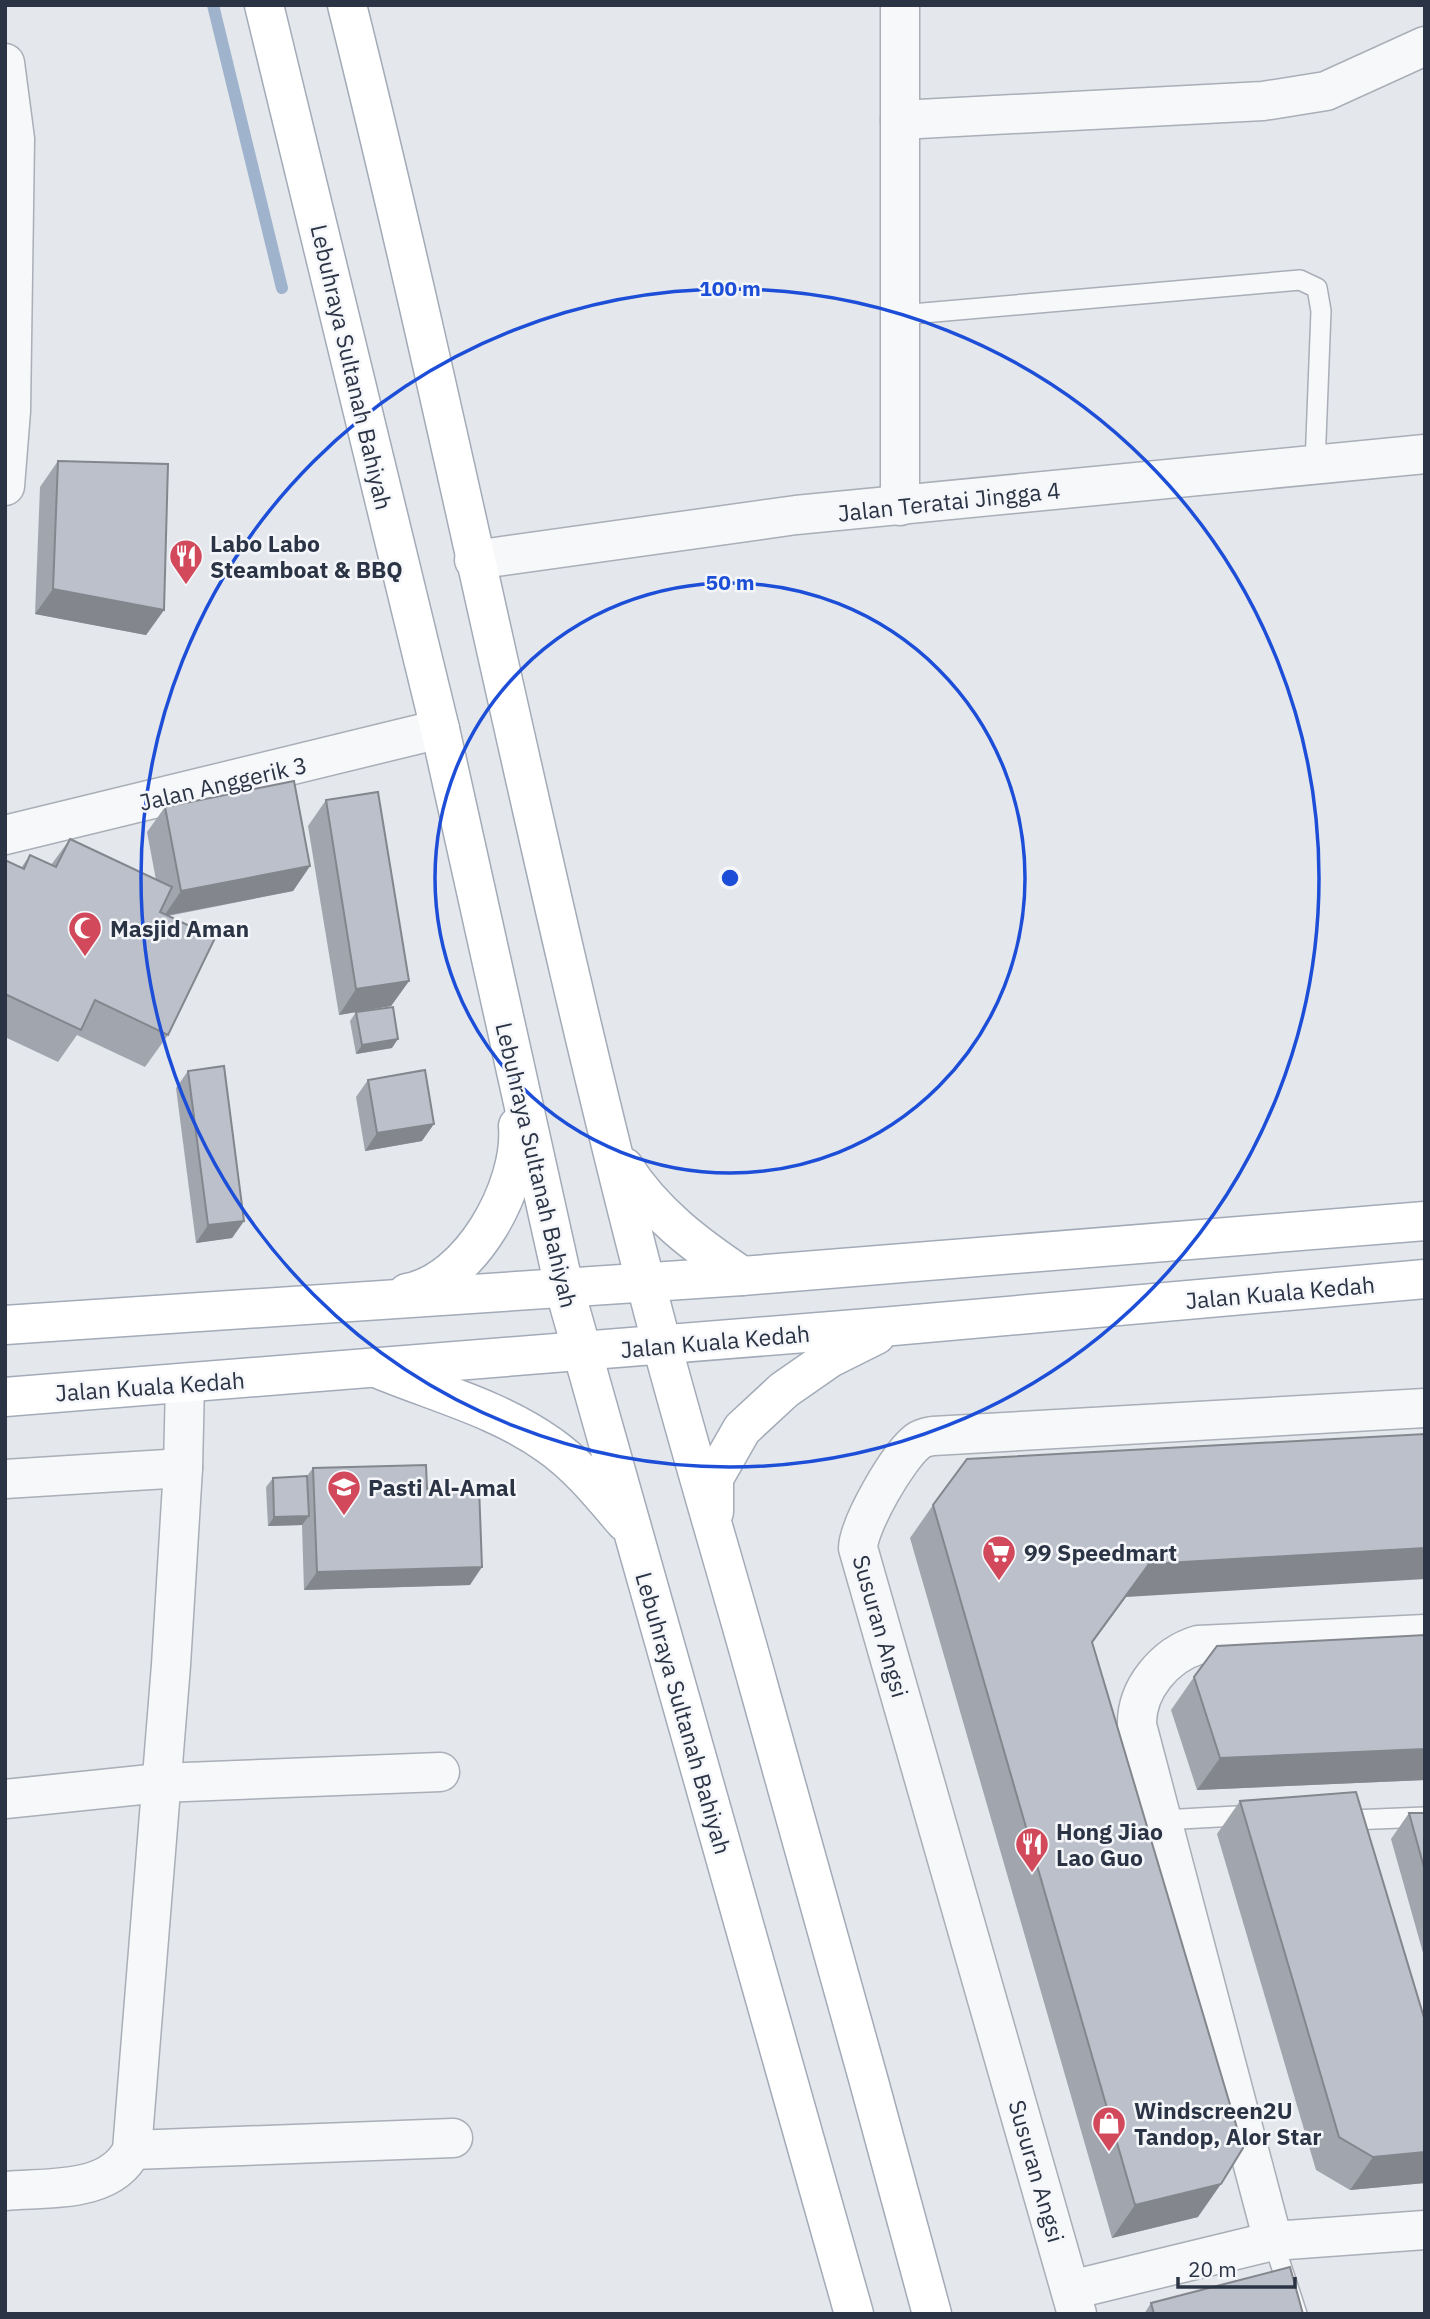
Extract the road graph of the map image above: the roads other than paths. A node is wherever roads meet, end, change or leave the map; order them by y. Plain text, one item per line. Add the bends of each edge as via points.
1 (264, 5) edge
2 (283, 5) edge
3 (347, 5) edge
4 (900, 5) edge
5 (1425, 46) edge
6 (5, 63) edge
7 (900, 120) junction
8 (295, 124) junction
9 (10, 140) edge
10 (9, 265) edge
11 (900, 314) junction
12 (8, 411) edge
13 (1425, 454) edge
14 (1315, 465) junction
15 (5, 486) edge
16 (900, 506) junction
17 (474, 560) junction
18 (440, 729) junction
19 (5, 835) edge
20 (514, 1072) junction
21 (606, 1120) junction
22 (1425, 1221) edge
23 (742, 1276) junction
24 (1425, 1279) edge
25 (646, 1281) junction
26 (564, 1287) junction
27 (360, 1301) junction
28 (5, 1325) edge
29 (893, 1326) junction
30 (662, 1345) junction
31 (583, 1351) junction
32 (376, 1368) junction
33 (185, 1383) junction
34 (5, 1397) edge
35 (1425, 1408) edge
36 (183, 1468) junction
37 (5, 1479) edge
38 (715, 1528) junction
39 (634, 1534) junction
40 (1425, 1634) edge
41 (440, 1772) dead end
42 (160, 1783) junction
43 (5, 1799) edge
44 (1328, 1812) edge
45 (1272, 1815) edge
46 (1425, 1817) edge
47 (1162, 1820) junction
48 (1351, 1820) junction
49 (1360, 1846) edge
50 (453, 2138) dead end
51 (132, 2150) junction
52 (5, 2191) edge
53 (1425, 2230) edge
54 (1273, 2241) junction
55 (1074, 2302) edge
56 (854, 2314) edge
57 (932, 2314) edge
58 (1297, 2314) edge

1 - 8 main road, Lebuhraya Sultanah Bahiyah
2 - 8 main road
3 - 17 main road via 400,216
4 - 7 street
5 - 7 street via 1326,91 1263,101
6 - 9 street
7 - 11 street
8 - 18 main road, Lebuhraya Sultanah Bahiyah
9 - 10 street
10 - 12 street
11 - 14 lane via 1300,280 1317,288 1321,312
11 - 16 street
12 - 15 street
13 - 14 street, Jalan Teratai Jingga 4
14 - 16 street, Jalan Teratai Jingga 4
16 - 17 street, Jalan Teratai Jingga 4 via 796,515
17 - 21 main road
18 - 19 street, Jalan Anggerik 3
18 - 20 main road, Lebuhraya Sultanah Bahiyah
20 - 26 main road, Lebuhraya Sultanah Bahiyah
20 - 27 main road via 519,1134 507,1196 474,1250 424,1290
21 - 23 main road via 624,1169 658,1210 697,1246
21 - 25 main road
22 - 23 main road
23 - 25 main road
24 - 29 main road, Jalan Kuala Kedah
25 - 26 main road
25 - 30 main road
26 - 27 main road
26 - 31 main road, Lebuhraya Sultanah Bahiyah
27 - 28 main road
29 - 30 main road, Jalan Kuala Kedah
29 - 38 main road via 821,1364 784,1390 743,1429 714,1478
30 - 31 main road, Jalan Kuala Kedah
30 - 38 main road
31 - 32 main road, Jalan Kuala Kedah
31 - 39 main road, Lebuhraya Sultanah Bahiyah
32 - 33 main road, Jalan Kuala Kedah
32 - 39 main road via 497,1414 550,1445 595,1486
33 - 34 main road, Jalan Kuala Kedah
33 - 36 street
35 - 55 street, Susuran Angsi via 933,1436 920,1439 909,1450 863,1520 858,1548
36 - 37 street
36 - 42 street
38 - 57 main road
39 - 56 main road, Lebuhraya Sultanah Bahiyah
40 - 47 street via 1198,1645 1180,1650 1168,1659 1136,1710
41 - 42 street
42 - 43 street
42 - 51 street
44 - 48 lane
45 - 47 lane
46 - 48 lane
47 - 54 street
48 - 49 lane
50 - 51 street
51 - 52 street via 124,2167 106,2179
53 - 54 street
54 - 55 street
54 - 58 lane

